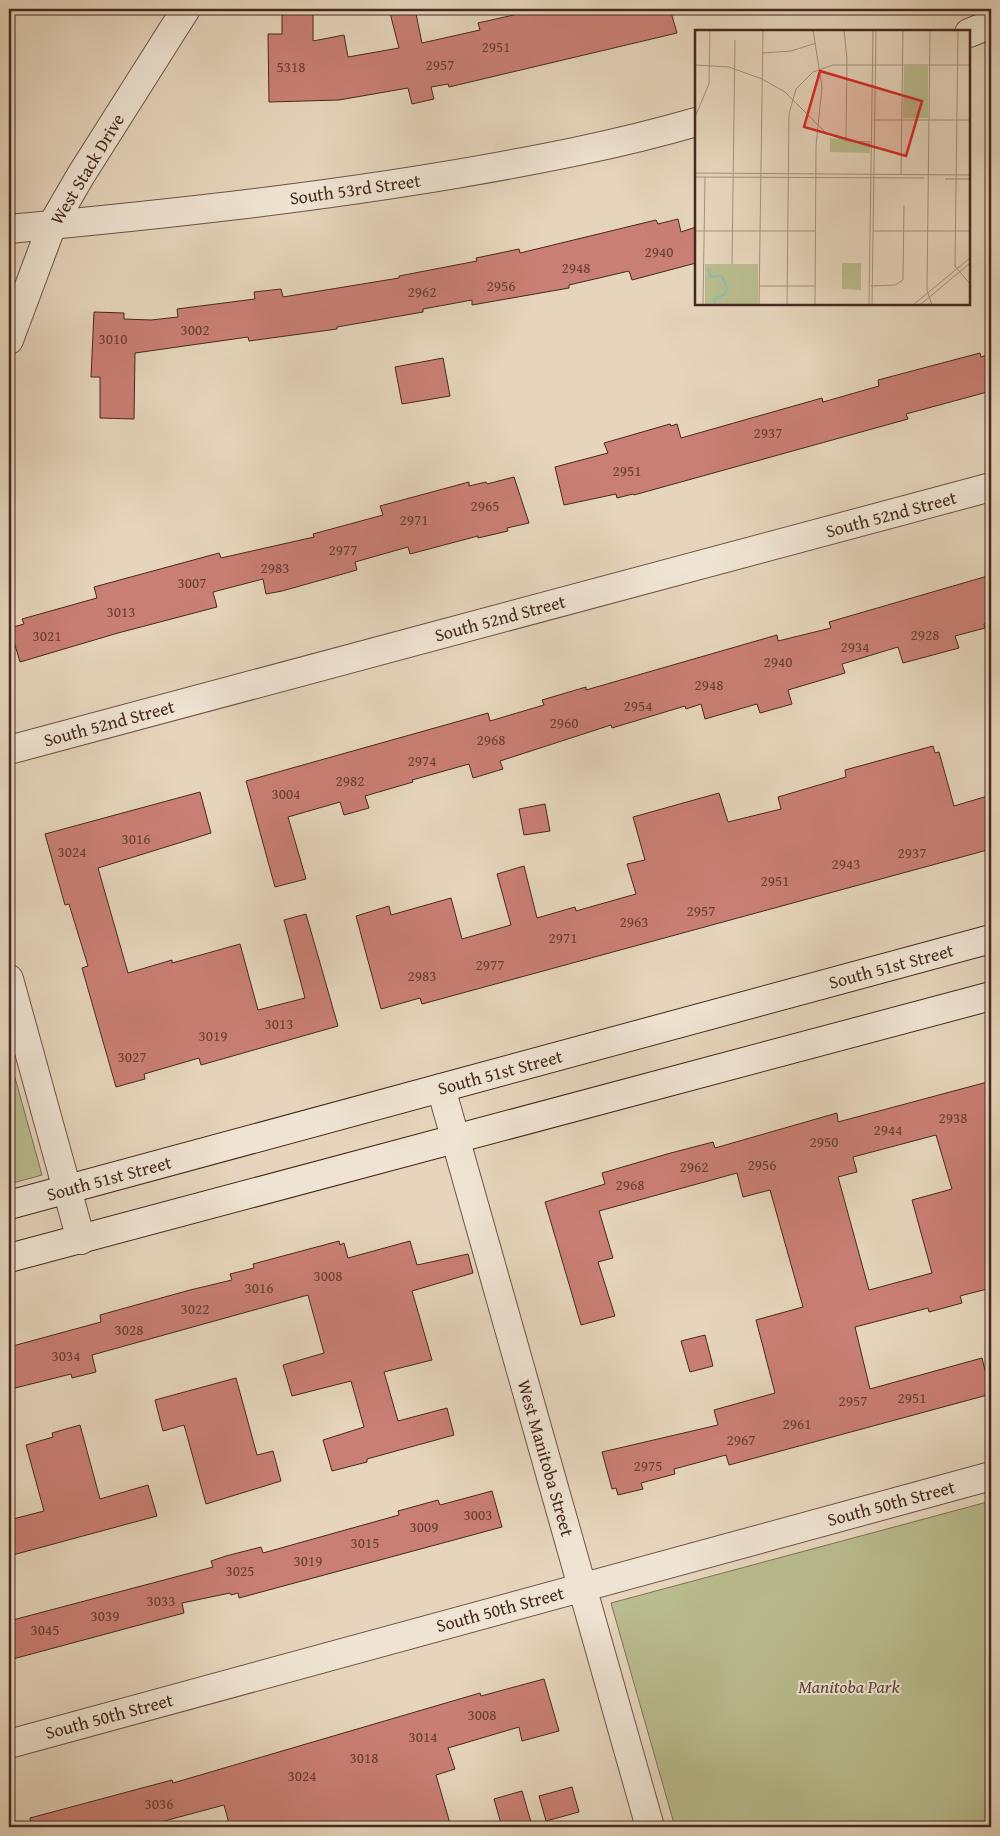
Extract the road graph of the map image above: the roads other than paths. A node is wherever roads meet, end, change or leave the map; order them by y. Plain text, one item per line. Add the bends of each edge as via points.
1 (186, 9) edge
2 (991, 24) edge
3 (970, 33) edge
4 (695, 122) edge
5 (52, 225) junction
6 (9, 229) edge
7 (9, 340) edge
8 (991, 487) edge
9 (9, 750) edge
10 (991, 939) edge
11 (9, 979) edge
12 (991, 996) edge
13 (441, 1088) junction
14 (454, 1139) junction
15 (66, 1189) junction
16 (9, 1205) edge
17 (81, 1240) junction
18 (9, 1258) edge
19 (991, 1476) edge
20 (583, 1586) junction
21 (9, 1744) edge
22 (650, 1827) edge

1 - 5 street, West Stack Drive
2 - 3 street
4 - 5 street, South 53rd Street via 549,158 403,182 216,208
5 - 6 street, South 53rd Street
5 - 7 street, West Stack Drive
8 - 9 street, South 52nd Street
10 - 13 street, South 51st Street
11 - 15 street
12 - 14 street
13 - 14 street, West Manitoba Street
13 - 15 street, South 51st Street
14 - 17 street
14 - 20 street, West Manitoba Street
15 - 16 street, South 51st Street
15 - 17 street
17 - 18 street
19 - 20 street, South 50th Street
20 - 21 street, South 50th Street
20 - 22 street, West Manitoba Street

